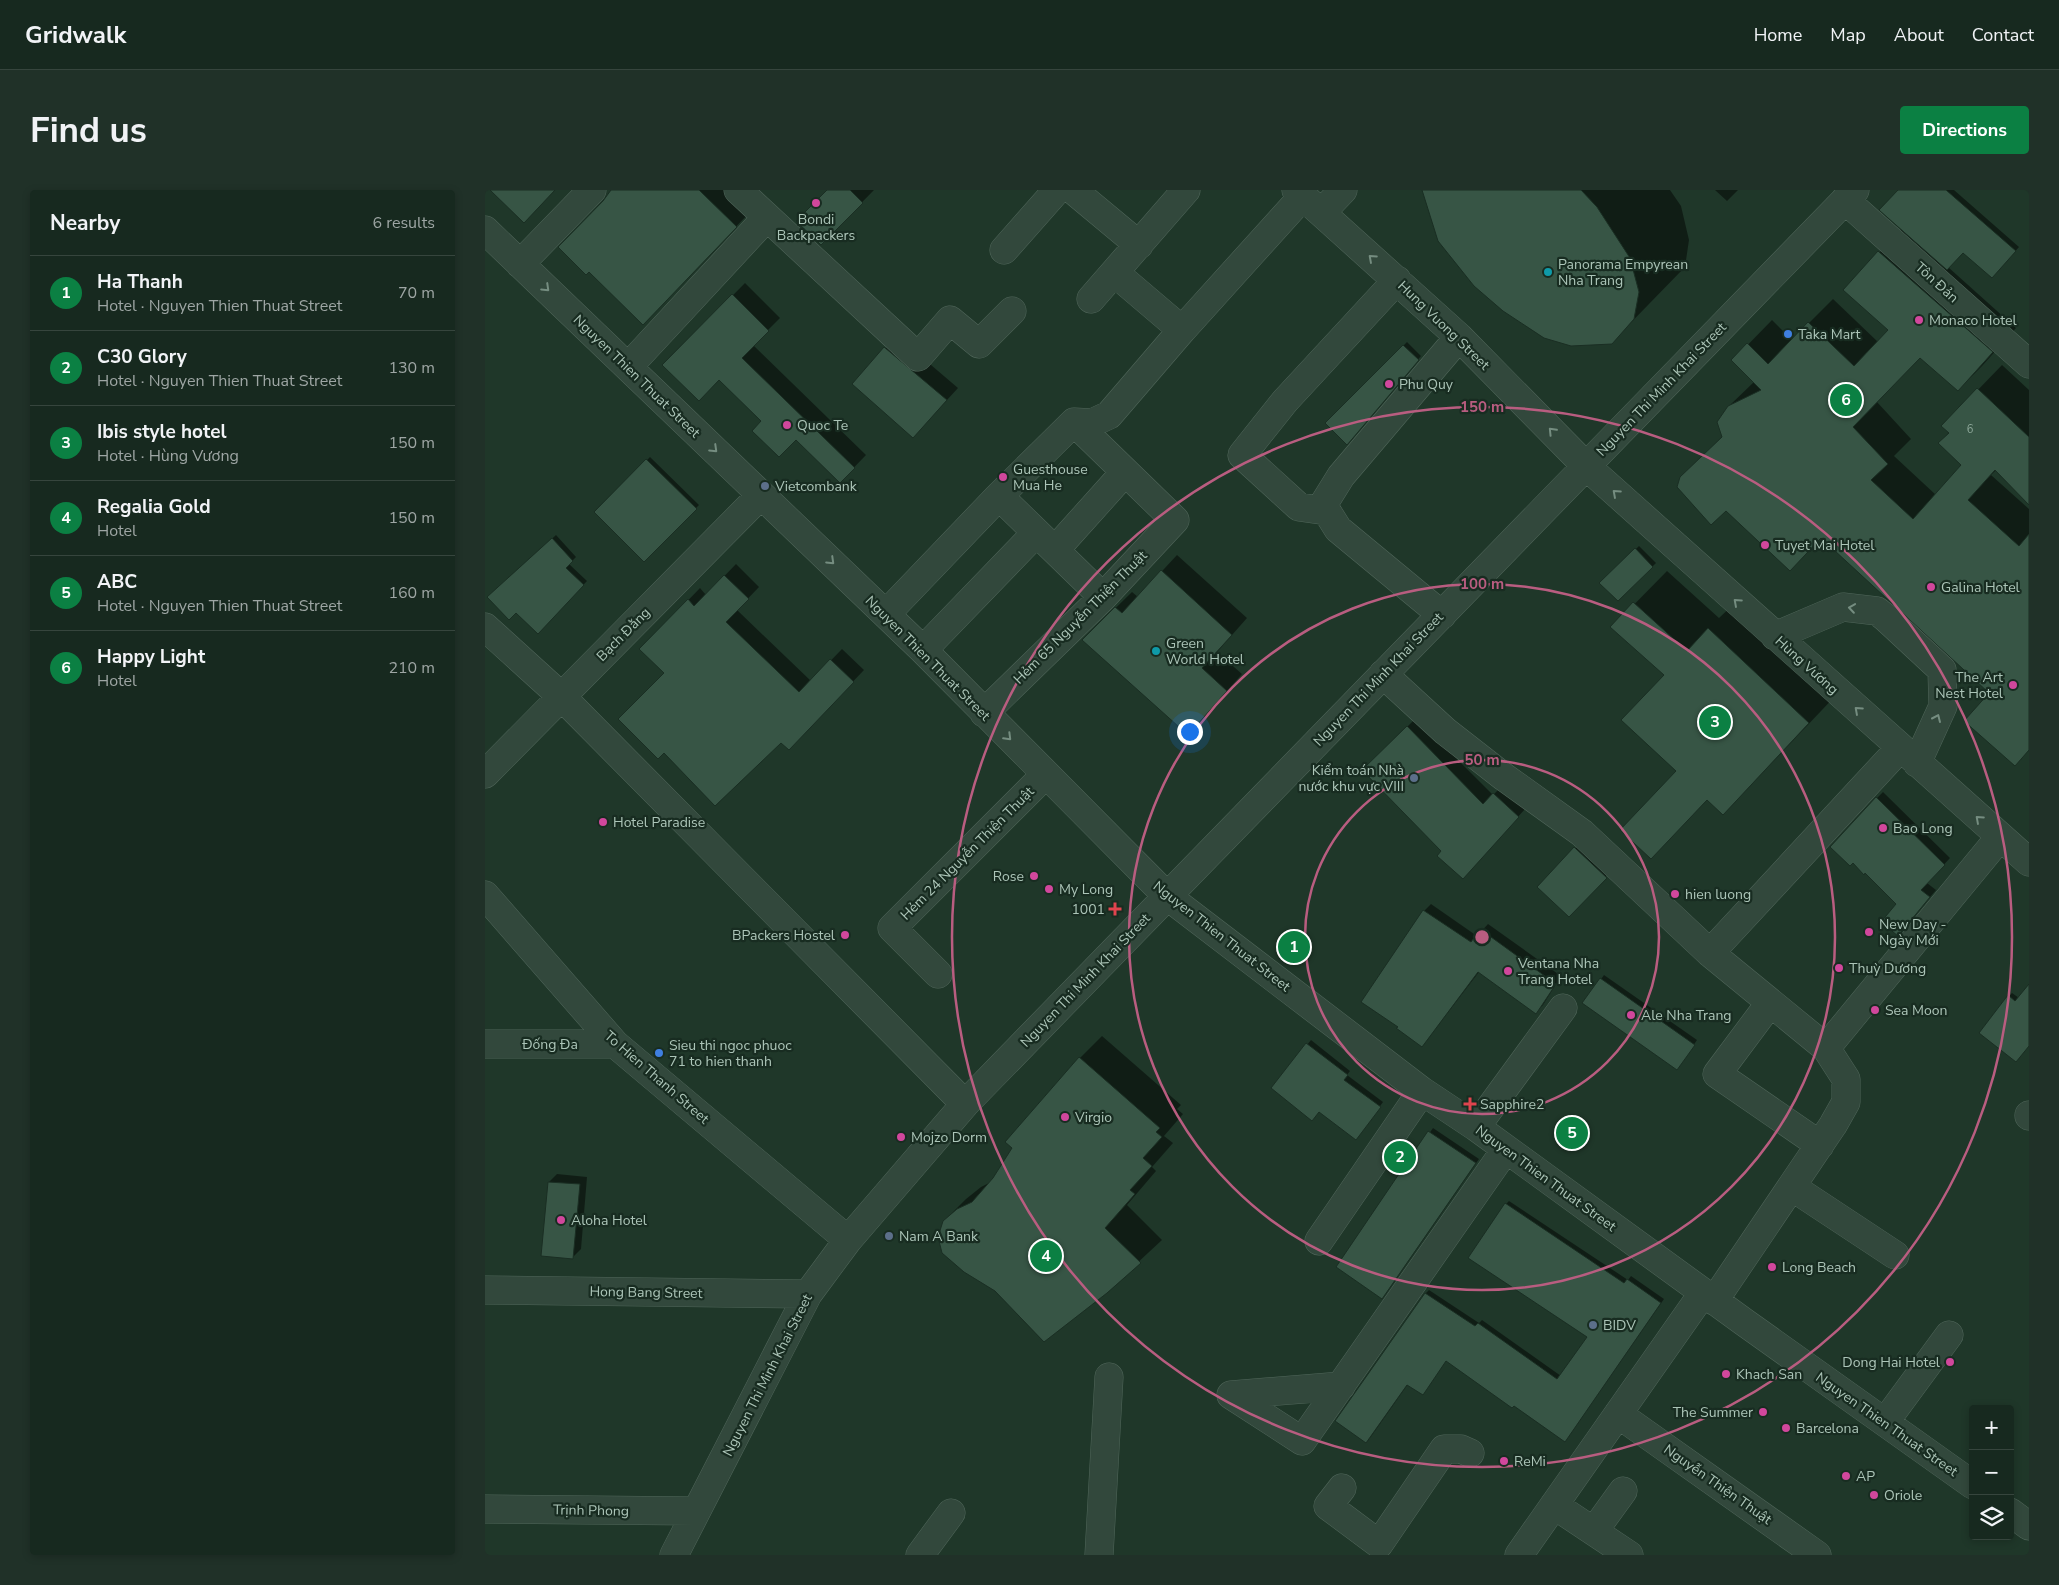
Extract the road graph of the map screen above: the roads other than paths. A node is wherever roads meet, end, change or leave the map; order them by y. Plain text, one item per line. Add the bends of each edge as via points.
1 (592, 190) edge
2 (738, 190) edge
3 (1057, 190) edge
4 (1073, 190) edge
5 (1186, 190) edge
6 (1343, 190) edge
7 (1850, 195) edge
8 (1307, 199) edge
9 (767, 217) junction
10 (485, 230) edge
11 (1139, 245) junction
12 (1004, 250) dead end
13 (520, 264) junction
14 (1115, 273) junction
15 (1397, 280) junction
16 (1091, 299) dead end
17 (1012, 311) dead end
18 (1182, 330) junction
19 (1459, 337) junction
20 (2029, 364) edge
21 (628, 367) junction
22 (1074, 422) junction
23 (1586, 466) junction
24 (1125, 472) junction
25 (761, 495) junction
26 (999, 496) junction
27 (1327, 510) junction
28 (1045, 542) junction
29 (1103, 597) junction
30 (886, 614) junction
31 (1441, 615) junction
32 (485, 627) edge
33 (1775, 636) junction
34 (923, 650) junction
35 (1383, 674) junction
36 (561, 696) junction
37 (984, 713) junction
38 (1909, 756) junction
39 (485, 774) edge
40 (1046, 774) junction
41 (2000, 837) junction
42 (2029, 862) edge
43 (485, 895) edge
44 (1167, 896) junction
45 (1710, 953) junction
46 (938, 974) dead end
47 (1770, 1003) junction
48 (1563, 1008) dead end
49 (485, 1044) edge
50 (615, 1044) junction
51 (1826, 1048) junction
52 (1422, 1091) junction
53 (965, 1104) junction
54 (1476, 1127) junction
55 (1820, 1145) junction
56 (1506, 1149) junction
57 (1792, 1187) junction
58 (848, 1240) junction
59 (1319, 1241) dead end
60 (1895, 1255) dead end
61 (485, 1290) edge
62 (808, 1294) junction
63 (1709, 1297) junction
64 (1949, 1335) dead end
65 (1109, 1377) dead end
66 (1341, 1386) dead end
67 (1618, 1414) junction
68 (1885, 1422) junction
69 (1470, 1453) dead end
70 (1969, 1482) edge
71 (1342, 1488) dead end
72 (1623, 1491) dead end
73 (1554, 1505) junction
74 (485, 1508) edge
75 (696, 1511) junction
76 (951, 1513) dead end
77 (2014, 1515) edge
78 (2029, 1526) edge
79 (1594, 1531) junction
80 (1381, 1551) edge
81 (674, 1555) edge
82 (920, 1555) edge
83 (1099, 1555) edge
84 (1519, 1555) edge
85 (1629, 1555) edge
86 (1817, 1555) edge

1 - 13 street
2 - 9 street
3 - 12 street
4 - 11 street
5 - 11 street
6 - 8 street
7 - 20 street, Tôn Đản
7 - 23 street, Nguyen Thi Minh Khai Street
15 -> 8 street, Hung Vuong Street
8 - 18 street
9 - 17 street via 918,357 951,320 979,344
9 - 21 street
10 - 13 street, Nguyen Thien Thuat Street
11 - 14 street
13 -> 21 street, Nguyen Thien Thuat Street
14 - 16 street
14 - 18 street
15 - 19 street, Hung Vuong Street
15 - 27 street via 1285,401 1242,455 1299,507
18 - 22 street via 1109,415 1092,423
23 -> 19 street, Hung Vuong Street
19 - 27 street via 1341,476 1323,505
21 -> 25 street, Nguyen Thien Thuat Street
22 - 24 street
22 - 26 street
23 - 31 street, Nguyen Thi Minh Khai Street
33 -> 23 street, Hùng Vương
24 - 28 street
24 - 29 street, Hẻm 65 Nguyễn Thiện Thuật via 1175,520
25 -> 30 street, Nguyen Thien Thuat Street
25 - 36 street, Bạch Đằng
26 - 28 street
26 - 30 street
27 - 31 street via 1338,529
28 - 29 street
28 - 34 street
29 - 37 street, Hẻm 65 Nguyễn Thiện Thuật
30 - 34 street, Nguyen Thien Thuat Street
31 - 35 street, Nguyen Thi Minh Khai Street
32 - 36 street
38 -> 33 street, Hùng Vương
38 -> 33 street via 1943,706 1942,670 1886,618 1877,611 1843,606
34 - 37 street, Nguyen Thien Thuat Street
35 - 44 street, Nguyen Thi Minh Khai Street
35 - 45 street via 1445,731 1582,833
36 - 39 street, Bạch Đằng
36 - 53 street
37 -> 40 street, Nguyen Thien Thuat Street
41 -> 38 street, Hùng Vương
38 - 45 street
40 - 44 street, Nguyen Thien Thuat Street
40 - 46 street, Hẻm 24 Nguyễn Thiện Thuật via 892,928
41 - 42 street, Hùng Vương
41 - 51 street
43 - 50 street, To Hien Thanh Street
44 - 52 street, Nguyen Thien Thuat Street
44 - 53 street, Nguyen Thi Minh Khai Street
45 - 47 street
47 - 51 street
47 - 55 street via 1717,1074
48 - 54 street
49 - 50 street, Đống Đa
50 - 58 street, To Hien Thanh Street
51 - 55 street via 1847,1079 1846,1102
52 - 54 street, Nguyen Thien Thuat Street
52 - 59 street
53 - 58 street, Nguyen Thi Minh Khai Street
54 - 56 street, Nguyen Thien Thuat Street
55 - 57 street
56 - 63 street, Nguyen Thien Thuat Street
56 - 66 street
57 - 60 street
57 - 63 street
58 - 62 street, Nguyen Thi Minh Khai Street
61 - 62 street, Hong Bang Street
62 - 75 street, Nguyen Thi Minh Khai Street
63 - 67 street
63 - 68 street, Nguyen Thien Thuat Street
64 - 68 street
65 - 83 street
67 - 73 street
67 - 86 street, Nguyễn Thiện Thuật
68 - 70 street, Nguyen Thien Thuat Street
69 - 80 street via 1461,1449 1444,1449
71 - 80 street via 1328,1506
72 - 79 street
73 - 79 street
73 - 84 street
74 - 75 street, Trịnh Phong
75 - 81 street, Nguyen Thi Minh Khai Street
76 - 82 street
77 - 78 street
79 - 85 street

